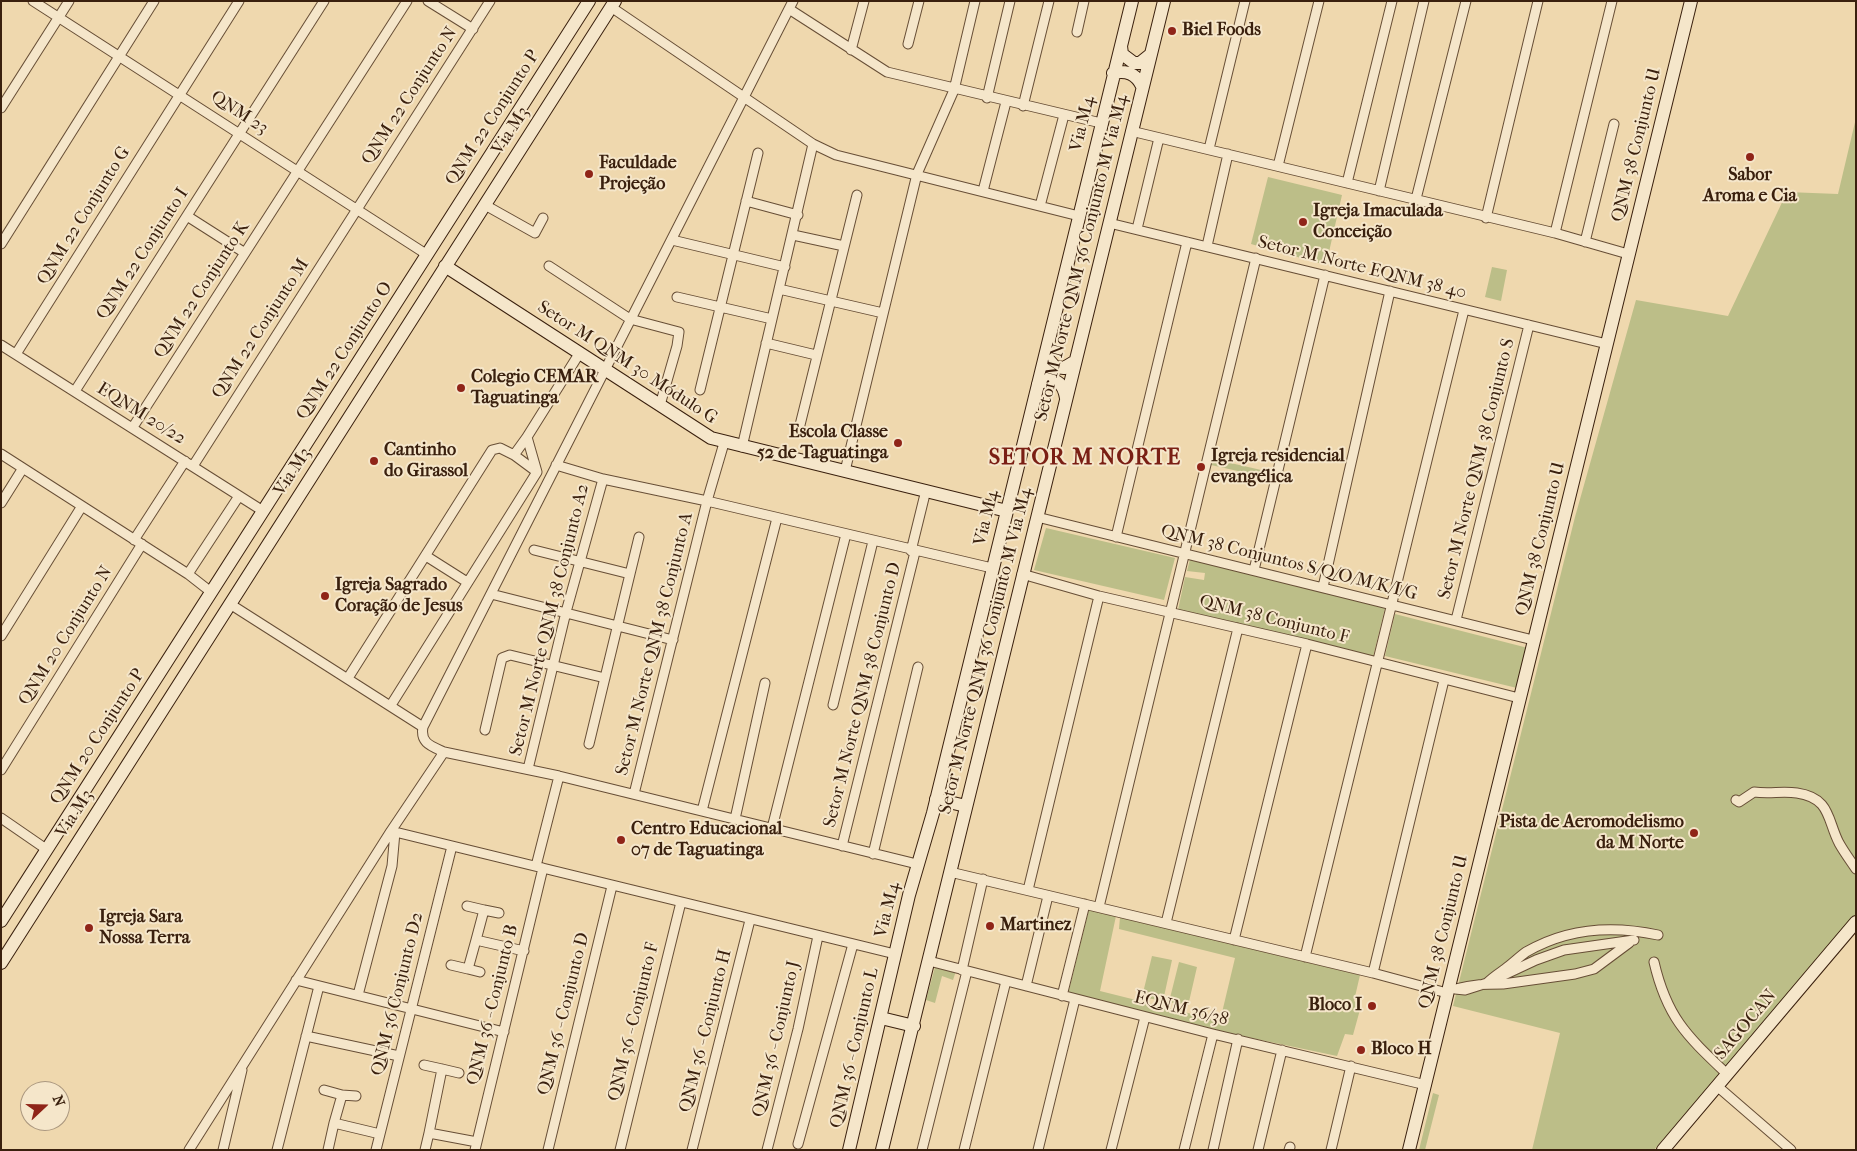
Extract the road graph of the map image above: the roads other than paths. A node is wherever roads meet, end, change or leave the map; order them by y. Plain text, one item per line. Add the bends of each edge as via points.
1 (33, 1) edge
2 (69, 1) edge
3 (154, 1) edge
4 (239, 1) edge
5 (324, 1) edge
6 (406, 1) edge
7 (428, 1) edge
8 (490, 1) edge
9 (589, 1) edge
10 (864, 1) edge
11 (919, 1) edge
12 (975, 1) edge
13 (1010, 1) edge
14 (1048, 1) edge
15 (1084, 1) edge
16 (1132, 1) edge
17 (1164, 1) edge
18 (1245, 1) edge
19 (1319, 1) edge
20 (1392, 1) edge
21 (1424, 1) edge
22 (1466, 1) edge
23 (1538, 1) edge
24 (1612, 1) edge
25 (1691, 1) edge
26 (613, 4) edge
27 (791, 5) edge
28 (59, 17) junction
29 (473, 29) junction
30 (1077, 32) dead end
31 (908, 44) dead end
32 (1121, 46) junction
33 (851, 50) junction
34 (1150, 55) junction
35 (120, 56) junction
36 (1113, 73) junction
37 (564, 80) junction
38 (1144, 80) junction
39 (954, 90) junction
40 (180, 95) junction
41 (743, 95) junction
42 (987, 98) junction
43 (1006, 102) junction
44 (1023, 106) junction
45 (1, 108) edge
46 (1064, 116) junction
47 (1101, 123) junction
48 (1614, 124) dead end
49 (1131, 131) junction
50 (240, 134) junction
51 (1159, 138) junction
52 (813, 144) junction
53 (1209, 150) junction
54 (758, 153) dead end
55 (1228, 154) junction
56 (1278, 166) junction
57 (298, 171) junction
58 (917, 174) junction
59 (477, 176) junction
60 (1347, 183) junction
61 (983, 191) junction
62 (1380, 191) junction
63 (857, 195) dead end
64 (1416, 199) junction
65 (746, 201) junction
66 (485, 205) junction
67 (1040, 206) junction
68 (358, 209) junction
69 (798, 215) junction
70 (187, 216) junction
71 (1079, 216) junction
72 (543, 218) dead end
73 (1486, 218) junction
74 (1109, 223) junction
75 (1136, 229) junction
76 (1554, 233) junction
77 (793, 235) junction
78 (672, 240) junction
79 (1187, 242) junction
80 (1585, 242) junction
81 (1, 244) edge
82 (458, 245) junction
83 (844, 246) junction
84 (1207, 246) junction
85 (245, 253) junction
86 (426, 254) junction
87 (1628, 254) junction
88 (733, 255) junction
89 (1256, 258) junction
90 (445, 266) junction
91 (549, 266) dead end
92 (784, 267) junction
93 (417, 271) junction
94 (1325, 275) junction
95 (779, 289) junction
96 (1390, 291) junction
97 (677, 297) dead end
98 (830, 300) junction
99 (720, 307) junction
100 (1464, 310) junction
101 (883, 313) junction
102 (630, 319) junction
103 (772, 319) junction
104 (1529, 325) junction
105 (398, 342) junction
106 (766, 343) junction
107 (1607, 344) junction
108 (1, 345) edge
109 (1047, 349) junction
110 (16, 354) junction
111 (579, 354) junction
112 (816, 355) junction
113 (1074, 362) junction
114 (604, 370) junction
115 (1038, 384) junction
116 (700, 390) dead end
117 (74, 391) junction
118 (1066, 398) junction
119 (660, 405) junction
120 (800, 425) dead end
121 (133, 427) junction
122 (527, 437) junction
123 (309, 440) junction
124 (724, 443) junction
125 (742, 447) junction
126 (1, 454) edge
127 (514, 455) junction
128 (189, 463) junction
129 (556, 465) junction
130 (23, 468) junction
131 (845, 471) junction
132 (537, 472) junction
133 (603, 479) junction
134 (926, 490) junction
135 (239, 496) junction
136 (296, 501) junction
137 (707, 501) junction
138 (1, 502) edge
139 (82, 506) junction
140 (263, 511) junction
141 (1007, 511) junction
142 (1037, 517) junction
143 (777, 518) junction
144 (846, 534) junction
145 (639, 537) dead end
146 (1116, 538) junction
147 (873, 541) junction
148 (138, 542) junction
149 (534, 550) dead end
150 (913, 551) junction
151 (1185, 553) junction
152 (426, 556) junction
153 (579, 562) junction
154 (992, 568) junction
155 (1254, 570) junction
156 (188, 574) junction
157 (630, 574) junction
158 (1022, 574) junction
159 (467, 582) junction
160 (1323, 587) junction
161 (211, 592) junction
162 (491, 594) junction
163 (1099, 596) junction
164 (230, 604) junction
165 (1391, 604) junction
166 (201, 607) junction
167 (1170, 611) junction
168 (566, 612) junction
169 (1456, 620) junction
170 (618, 626) junction
171 (1238, 628) junction
172 (1, 636) edge
173 (673, 640) junction
174 (1533, 640) junction
175 (1307, 644) junction
176 (1376, 661) junction
177 (553, 666) junction
178 (918, 667) dead end
179 (184, 675) junction
180 (348, 678) junction
181 (606, 678) junction
182 (1444, 680) junction
183 (765, 684) dead end
184 (1519, 698) junction
185 (392, 705) junction
186 (833, 705) dead end
187 (423, 726) junction
188 (485, 730) dead end
189 (589, 744) dead end
190 (444, 752) junction
191 (528, 769) junction
192 (1, 770) edge
193 (93, 776) junction
194 (559, 776) junction
195 (634, 794) junction
196 (936, 798) junction
197 (1736, 800) dead end
198 (966, 806) junction
199 (702, 811) junction
200 (1, 818) edge
201 (735, 820) junction
202 (772, 828) junction
203 (393, 832) junction
204 (79, 840) junction
205 (452, 846) junction
206 (842, 846) junction
207 (43, 854) junction
208 (873, 854) junction
209 (917, 864) junction
210 (539, 867) junction
211 (1856, 868) edge
212 (950, 872) junction
213 (983, 879) junction
214 (612, 886) junction
215 (1028, 890) junction
216 (1048, 896) junction
217 (681, 902) junction
218 (1084, 904) junction
219 (467, 906) dead end
220 (1099, 907) junction
221 (484, 910) junction
222 (499, 913) dead end
223 (750, 920) junction
224 (1, 921) edge
225 (1856, 922) edge
226 (1166, 923) junction
227 (21, 932) junction
228 (818, 936) junction
229 (476, 940) junction
230 (1234, 940) junction
231 (1634, 940) junction
232 (1624, 943) junction
233 (853, 944) junction
234 (524, 951) junction
235 (895, 954) junction
236 (1305, 957) junction
237 (929, 961) junction
238 (1654, 962) dead end
239 (1, 963) edge
240 (451, 965) dead end
241 (468, 969) junction
242 (964, 970) junction
243 (480, 972) dead end
244 (1585, 972) junction
245 (1373, 973) junction
246 (296, 980) junction
247 (1006, 981) junction
248 (1487, 983) junction
249 (319, 986) junction
250 (1026, 986) junction
251 (1447, 993) junction
252 (358, 995) junction
253 (1062, 996) junction
254 (1076, 999) junction
255 (411, 1010) junction
256 (1144, 1016) junction
257 (881, 1018) junction
258 (914, 1026) junction
259 (504, 1032) junction
260 (1213, 1034) junction
261 (306, 1036) junction
262 (1238, 1039) junction
263 (1282, 1050) junction
264 (399, 1056) junction
265 (244, 1063) junction
266 (424, 1065) dead end
267 (1352, 1066) junction
268 (442, 1069) junction
269 (459, 1073) dead end
270 (1728, 1074) junction
271 (1426, 1085) junction
272 (1717, 1086) junction
273 (324, 1090) dead end
274 (342, 1094) junction
275 (356, 1096) dead end
276 (334, 1123) junction
277 (429, 1133) junction
278 (380, 1134) junction
279 (798, 1144) dead end
280 (476, 1146) edge
281 (189, 1150) edge
282 (223, 1150) edge
283 (277, 1150) edge
284 (328, 1150) edge
285 (376, 1150) edge
286 (425, 1150) edge
287 (548, 1150) edge
288 (620, 1150) edge
289 (692, 1150) edge
290 (767, 1150) edge
291 (849, 1150) edge
292 (882, 1150) edge
293 (922, 1150) edge
294 (964, 1150) edge
295 (1038, 1150) edge
296 (1111, 1150) edge
297 (1184, 1150) edge
298 (1213, 1150) edge
299 (1258, 1150) edge
300 (1331, 1150) edge
301 (1409, 1150) edge
302 (1663, 1150) edge
303 (1791, 1150) edge

1 - 28 street, QNM 23
2 - 28 street
3 - 35 street
4 - 40 street, QNM 22 Conjunto G
5 - 50 street, QNM 22 Conjunto I
6 - 57 street, QNM 22 Conjunto K
7 - 29 street
8 - 29 street, QNM 22 Conjunto N
9 - 37 main road via 572,38 552,70 555,80
9 - 59 main road, QNM 22 Conjunto P
10 - 33 street
11 - 31 street
12 - 39 street
13 - 42 street
14 - 44 street
15 - 30 street
16 - 32 main road, Via M4
17 - 34 main road
18 - 53 street
19 - 56 street
20 - 60 street
21 - 62 street
22 - 64 street
23 - 73 street
24 - 76 street
25 - 87 main road, QNM 38 Conjunto U
26 - 37 main road, Via M3
26 - 41 street
27 - 33 street
27 - 41 street
28 - 35 street, QNM 23
28 - 45 street
29 - 68 street, QNM 22 Conjunto N
32 - 34 main road via 1122,54 1134,63 1140,63
32 - 36 main road, Via M4
33 - 39 street via 887,72
34 - 38 main road
35 - 40 street, QNM 23
35 - 81 street
36 - 38 main road via 1126,72
36 - 47 main road, Via M4
37 - 66 main road, Via M3
38 - 49 main road, Setor M Norte QNM 36 Conjunto M Via M4
39 - 42 street
39 - 58 street
40 - 50 street, QNM 23
40 - 110 street, QNM 22 Conjunto G
41 - 52 street
41 - 78 street
42 - 43 street
43 - 44 street
43 - 61 street
44 - 46 street
46 - 47 street
46 - 67 street
47 - 71 main road, Via M4
48 - 80 street
49 - 51 street
49 - 74 main road, Setor M Norte QNM 36 Conjunto M Via M4
50 - 57 street, QNM 23
50 - 70 street, QNM 22 Conjunto I
51 - 53 street
51 - 75 street
52 - 58 street via 842,158
52 - 69 street
53 - 55 street
54 - 65 street
55 - 56 street
55 - 84 street
56 - 60 street
57 - 68 street, QNM 23
57 - 85 street, QNM 22 Conjunto K
58 - 61 street
58 - 101 street
59 - 82 main road via 489,176 491,184
59 - 86 main road, QNM 22 Conjunto P
60 - 62 street
61 - 67 street
62 - 64 street
63 - 83 street
64 - 73 street
65 - 69 street
65 - 88 street
66 - 72 street via 535,233
66 - 82 main road, Via M3
67 - 71 street
68 - 86 street, QNM 23
68 - 128 street, QNM 22 Conjunto M
69 - 77 street
70 - 85 street
70 - 117 street, QNM 22 Conjunto I
71 - 109 main road, Via M4
73 - 76 street
74 - 75 street, Setor M Norte EQNM 38 40
74 - 113 main road, Setor M Norte QNM 36 Conjunto M Via M4
75 - 79 street, Setor M Norte EQNM 38 40
76 - 80 street
77 - 83 street
77 - 92 street
78 - 88 street
78 - 102 street
79 - 84 street, Setor M Norte EQNM 38 40
79 - 146 street
80 - 87 street
82 - 90 main road, Via M3
83 - 98 street
84 - 89 street, Setor M Norte EQNM 38 40
85 - 121 street, QNM 22 Conjunto K
86 - 93 main road, QNM 22 Conjunto O
87 - 107 main road, QNM 38 Conjunto U
88 - 92 street
88 - 99 street
89 - 94 street, Setor M Norte EQNM 38 40
89 - 151 street
90 - 105 main road, Via M3
90 - 111 main road, Setor M QNM 30 Módulo G
91 - 102 street
92 - 95 street
93 - 105 main road via 383,334 386,343
93 - 123 main road, QNM 22 Conjunto O
94 - 96 street, Setor M Norte EQNM 38 40
94 - 155 street
95 - 98 street
95 - 103 street
96 - 100 street, Setor M Norte EQNM 38 40
96 - 160 street
97 - 99 street
98 - 101 street
98 - 112 street
99 - 103 street
99 - 116 street
100 - 104 street, Setor M Norte EQNM 38 40
100 - 165 street
101 - 131 street
102 - 114 street
102 - 119 street via 679,332 678,346
103 - 106 street
104 - 107 street, Setor M Norte EQNM 38 40
104 - 169 street, Setor M Norte QNM 38 Conjunto S
105 - 136 main road, Via M3
106 - 112 street
106 - 125 street
107 - 174 main road, QNM 38 Conjunto U
108 - 110 street, EQNM 20/22
109 - 113 main road via 1048,359 1055,367 1064,368
109 - 115 main road, Via M4
110 - 117 street, EQNM 20/22
111 - 114 main road, Setor M QNM 30 Módulo G
111 - 122 street
112 - 120 street
113 - 118 main road, Setor M Norte QNM 36 Conjunto M Via M4
114 - 119 main road, Setor M QNM 30 Módulo G
114 - 129 street
115 - 118 main road via 1051,379 1058,381
115 - 141 main road, Via M4
117 - 121 street, EQNM 20/22
118 - 142 main road, Setor M Norte QNM 36 Conjunto M Via M4
119 - 124 main road, Setor M QNM 30 Módulo G via 698,432
121 - 128 street, EQNM 20/22
122 - 127 street
122 - 132 street
123 - 136 main road via 320,438 324,446 303,478
123 - 140 main road, QNM 22 Conjunto O
124 - 125 main road, Setor M QNM 30 Módulo G
124 - 137 street, Setor M Norte QNM 38 Conjunto A
125 - 131 main road, Setor M QNM 30 Módulo G
126 - 130 street
127 - 132 street
127 - 152 street via 500,448 492,450
128 - 135 street, EQNM 20/22
128 - 148 street, QNM 22 Conjunto M
129 - 133 street
129 - 162 street
130 - 138 street
130 - 139 street
131 - 134 main road, Setor M QNM 30 Módulo G
132 - 159 street
133 - 137 street
133 - 153 street, Setor M Norte QNM 38 Conjunto A2
134 - 141 main road, Setor M QNM 30 Módulo G
134 - 150 street, Setor M Norte QNM 38 Conjunto D
135 - 140 street, EQNM 20/22
135 - 156 street
136 - 164 main road, Via M3
137 - 143 street
137 - 173 street, Setor M Norte QNM 38 Conjunto A
139 - 148 street
139 - 172 street
140 - 161 main road, QNM 22 Conjunto O
141 - 154 main road, Via M4
142 - 146 street, QNM 38 Conjuntos S/Q/O/M/K/I/G
142 - 158 main road, Setor M Norte QNM 36 Conjunto M Via M4
143 - 144 street
143 - 199 street
144 - 147 street
144 - 202 street
145 - 157 street
146 - 151 street, QNM 38 Conjuntos S/Q/O/M/K/I/G
147 - 150 street
147 - 186 street, Setor M Norte QNM 38 Conjunto D
148 - 156 street
148 - 192 street, QNM 20 Conjunto N
149 - 153 street
150 - 154 street
150 - 206 street, Setor M Norte QNM 38 Conjunto D
151 - 155 street, QNM 38 Conjuntos S/Q/O/M/K/I/G
151 - 167 street
152 - 159 street
152 - 180 street
153 - 157 street
153 - 168 street, Setor M Norte QNM 38 Conjunto A2
154 - 196 main road, Via M4
155 - 160 street, QNM 38 Conjuntos S/Q/O/M/K/I/G
156 - 161 street
157 - 170 street
158 - 163 street, QNM 38 Conjunto F
158 - 198 main road, Setor M Norte QNM 36 Conjunto M Via M4
159 - 185 street
160 - 165 street, QNM 38 Conjuntos S/Q/O/M/K/I/G
161 - 166 main road, QNM 20 Conjunto P
162 - 168 street
162 - 187 street
163 - 167 street, QNM 38 Conjunto F
163 - 215 street
164 - 179 main road, Via M3
164 - 180 street
165 - 169 street, QNM 38 Conjuntos S/Q/O/M/K/I/G
165 - 176 street
166 - 179 main road via 191,635 170,668 174,677
166 - 193 main road, QNM 20 Conjunto P
167 - 171 street, QNM 38 Conjunto F
167 - 220 street
168 - 170 street
168 - 177 street, Setor M Norte QNM 38 Conjunto A2
169 - 174 street, QNM 38 Conjuntos S/Q/O/M/K/I/G
170 - 173 street
170 - 181 street
171 - 175 street, QNM 38 Conjunto F
171 - 226 street
173 - 195 street, Setor M Norte QNM 38 Conjunto A
174 - 184 main road, QNM 38 Conjunto U
175 - 176 street, QNM 38 Conjunto F
175 - 230 street
176 - 182 street, QNM 38 Conjunto F
176 - 236 street
177 - 181 street
177 - 188 street via 505,656
177 - 191 street, Setor M Norte QNM 38 Conjunto A2
178 - 208 street
179 - 204 main road, Via M3
180 - 185 street
181 - 189 street
182 - 184 street, QNM 38 Conjunto F
182 - 245 street
183 - 201 street
184 - 251 main road, QNM 38 Conjunto U
185 - 187 street
187 - 190 street via 424,740
190 - 191 street
190 - 203 street
191 - 194 street
193 - 204 main road via 105,775 108,783 88,816
193 - 207 main road, QNM 20 Conjunto P
194 - 195 street
194 - 210 street, QNM 36 - Conjunto B
195 - 199 street
196 - 198 main road
196 - 209 main road, Via M4
197 - 211 street via 1739,802 1754,792 1797,793 1814,800 1827,811 1838,841
198 - 212 main road, Setor M Norte QNM 36 Conjunto M Via M4
199 - 201 street
200 - 207 street
201 - 202 street
202 - 206 street
203 - 205 street
203 - 246 street
203 - 252 street via 392,866
204 - 227 main road, Via M3
205 - 210 street
205 - 255 street, QNM 36 Conjunto D2
206 - 208 street
207 - 224 main road
207 - 227 main road via 30,886 7,924 12,934
208 - 209 street
209 - 235 main road, Via M4
210 - 214 street
210 - 234 street, QNM 36 - Conjunto B
212 - 213 street
212 - 237 main road, Setor M Norte QNM 36 Conjunto M Via M4
213 - 215 street
213 - 242 street
214 - 217 street
214 - 287 street, QNM 36 - Conjunto D
215 - 216 street
216 - 218 street
216 - 250 street
217 - 223 street
217 - 288 street, QNM 36 - Conjunto F
218 - 220 street
218 - 253 street
219 - 221 street
220 - 226 street
221 - 222 street
221 - 229 street
223 - 228 street
223 - 289 street, QNM 36 - Conjunto H
225 - 270 main road, SAGOCAN
226 - 230 street
227 - 239 main road, Via M3
228 - 233 street
228 - 290 street, QNM 36 - Conjunto J
229 - 234 street
229 - 241 street
230 - 236 street
231 - 232 street
231 - 244 street via 1602,964
231 - 248 street via 1658,935 1612,928 1566,935 1525,953
232 - 244 street
232 - 248 street via 1564,950
233 - 235 street
233 - 279 street
234 - 259 street, QNM 36 - Conjunto B
235 - 257 main road, QNM 36 - Conjunto L
236 - 245 street
237 - 242 street, EQNM 36/38
237 - 258 main road, Setor M Norte QNM 36 Conjunto M Via M4
238 - 270 street via 1672,1014
240 - 241 street
241 - 243 street
242 - 247 street, EQNM 36/38
242 - 293 street
244 - 248 street via 1503,984
245 - 251 street
246 - 249 street
246 - 265 street
247 - 250 street, EQNM 36/38
247 - 294 street
249 - 252 street
249 - 261 street
250 - 253 street, EQNM 36/38
251 - 271 main road, QNM 38 Conjunto U
252 - 255 street
253 - 254 street, EQNM 36/38
254 - 256 street, EQNM 36/38
254 - 295 street
255 - 259 street
255 - 264 street, QNM 36 Conjunto D2
256 - 260 street, EQNM 36/38
256 - 296 street
257 - 258 main road
257 - 291 main road, QNM 36 - Conjunto L
258 - 292 main road, Setor M Norte QNM 36 Conjunto M Via M4
259 - 280 street, QNM 36 - Conjunto B
260 - 262 street, EQNM 36/38
260 - 297 street
261 - 264 street
261 - 283 street
262 - 263 street, EQNM 36/38
262 - 298 street
263 - 267 street, EQNM 36/38
263 - 299 street
264 - 278 street, QNM 36 Conjunto D2
265 - 281 street
265 - 282 street
266 - 268 street
267 - 271 street, EQNM 36/38
267 - 300 street
268 - 269 street
268 - 277 street
270 - 272 main road, SAGOCAN
271 - 301 main road, QNM 38 Conjunto U
272 - 302 main road, SAGOCAN
272 - 303 street
273 - 274 street
274 - 275 street
274 - 276 street
276 - 278 street
276 - 284 street
277 - 280 street
277 - 286 street
278 - 285 street, QNM 36 Conjunto D2

